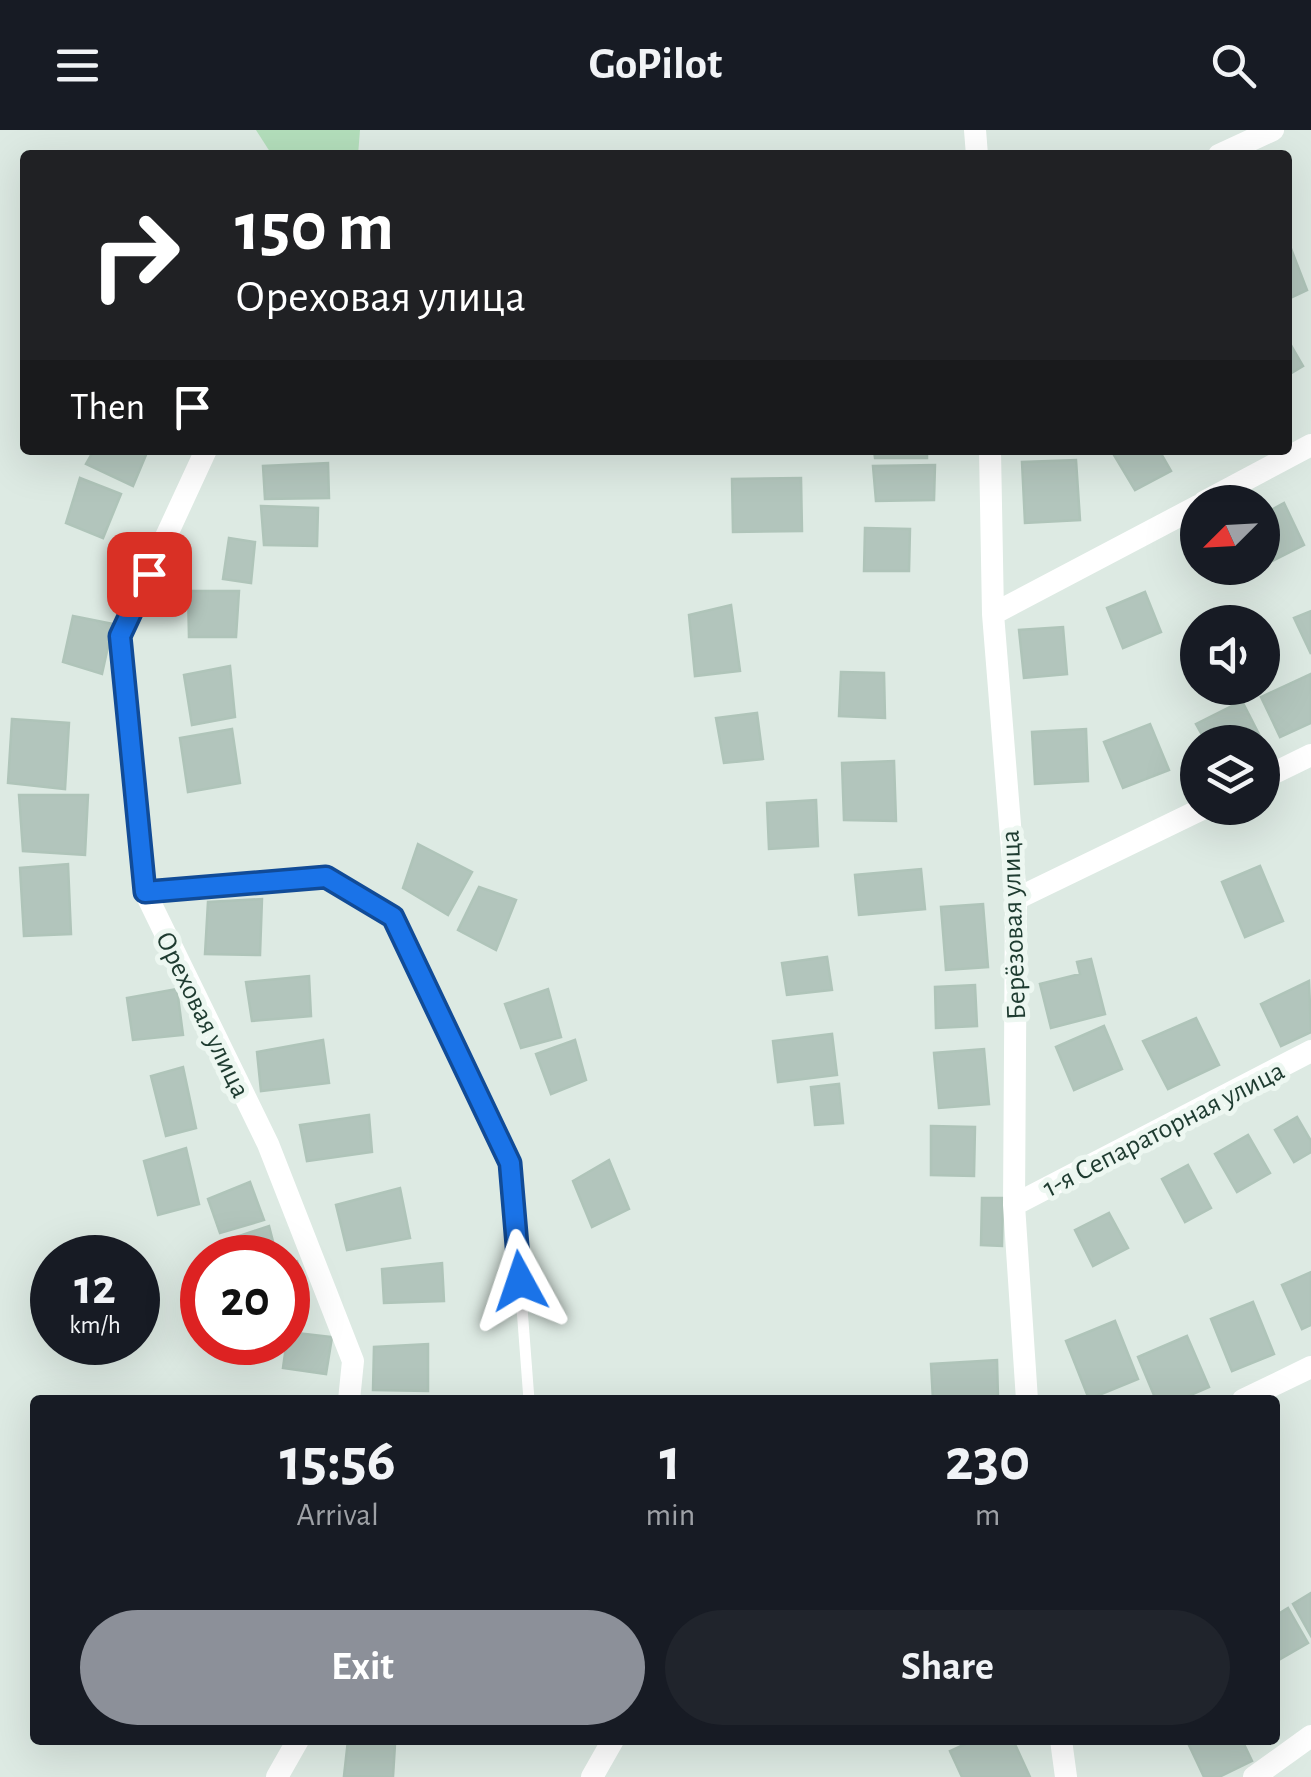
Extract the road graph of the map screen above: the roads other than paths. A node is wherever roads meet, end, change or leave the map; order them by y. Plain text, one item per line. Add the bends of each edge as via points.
1 (1272, 130) edge
2 (1230, 150) edge
3 (1311, 445) edge
4 (204, 455) edge
5 (990, 455) edge
6 (1236, 485) edge
7 (1180, 515) edge
8 (993, 614) junction
9 (1311, 755) edge
10 (1280, 770) edge
11 (1180, 820) edge
12 (145, 892) junction
13 (1016, 899) junction
14 (1311, 1050) edge
15 (1014, 1205) junction
16 (1311, 1367) edge
17 (350, 1395) edge
18 (530, 1395) edge
19 (1027, 1395) edge
20 (1254, 1395) edge
21 (1311, 1736) edge
22 (295, 1745) edge
23 (609, 1745) edge
24 (1063, 1745) edge
25 (278, 1777) edge
26 (592, 1777) edge
27 (1066, 1777) edge
28 (1254, 1777) edge

1 - 2 street
3 - 6 street
4 - 12 street, Ореховая улица via 120,636
5 - 8 street, Берёзовая улица
7 - 8 street
8 - 13 street, Берёзовая улица
9 - 10 street
11 - 13 street
12 - 17 street, Ореховая улица via 268,1144 353,1361
12 - 18 lane via 326,877 393,917 510,1163
13 - 15 street, Берёзовая улица
14 - 15 street, 1-я Сепараторная улица
15 - 19 street, Берёзовая улица
16 - 20 street
21 - 28 street
22 - 25 street
23 - 26 street
24 - 27 street

